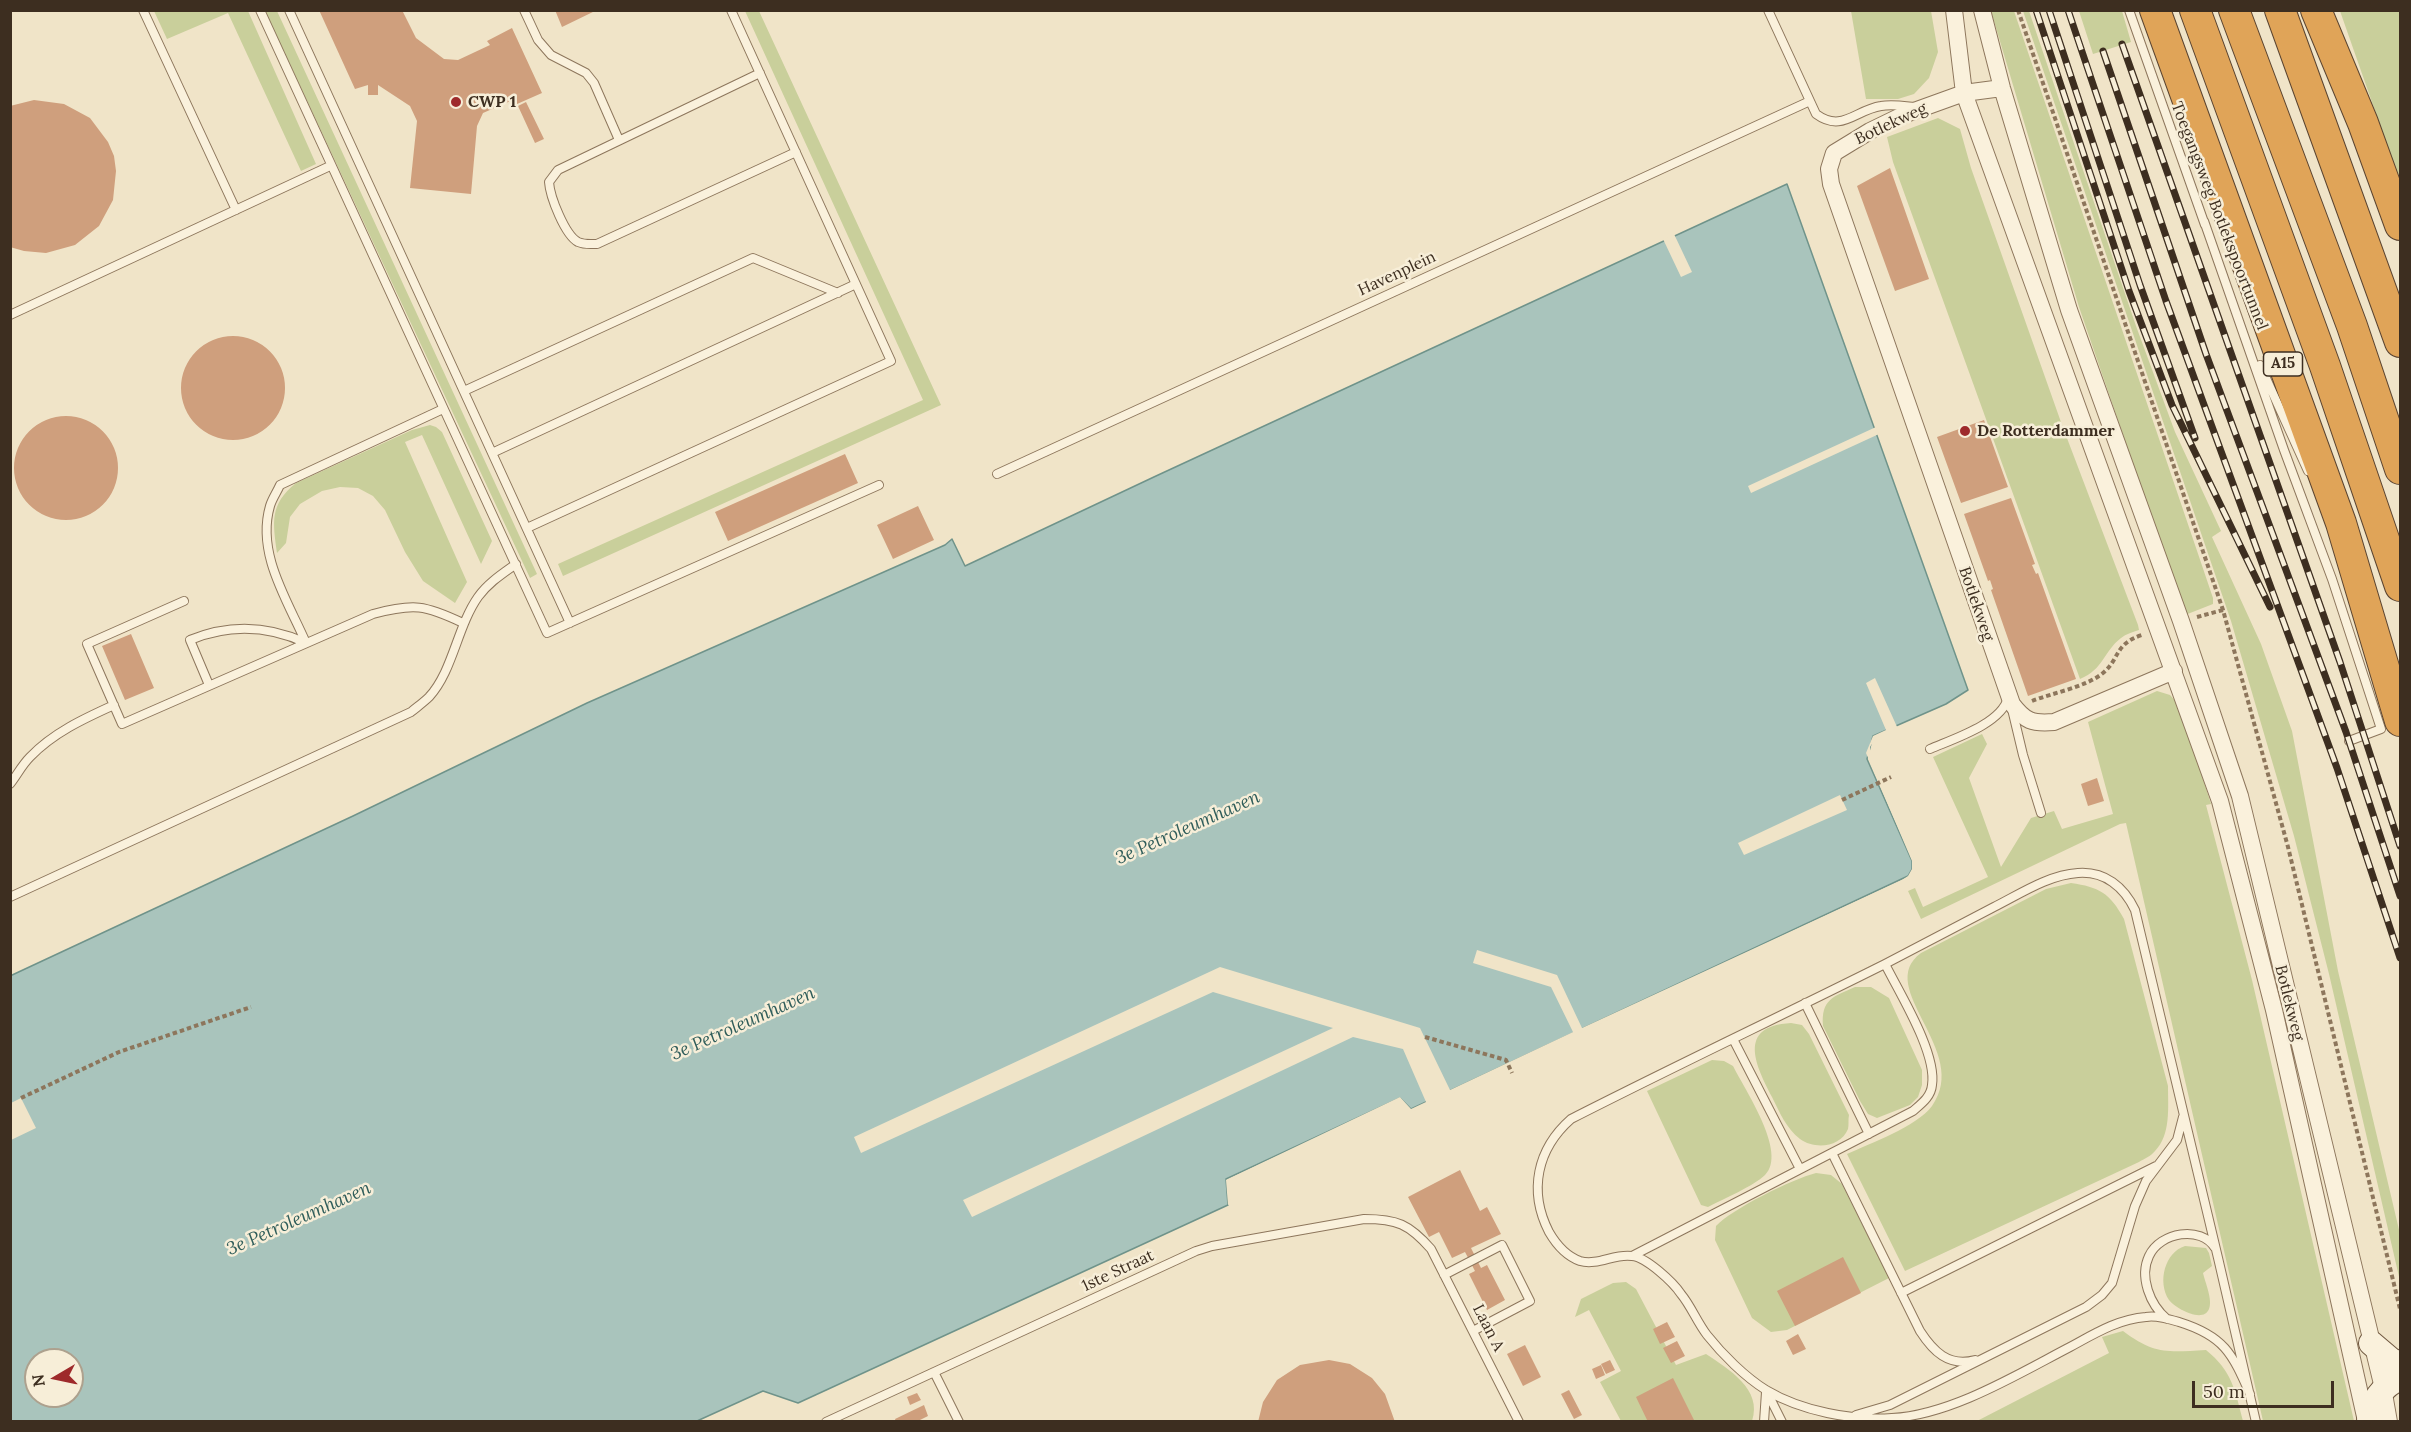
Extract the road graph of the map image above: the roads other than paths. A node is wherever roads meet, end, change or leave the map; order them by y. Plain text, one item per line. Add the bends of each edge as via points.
1 (143, 10) edge
2 (260, 10) edge
3 (289, 10) edge
4 (524, 10) edge
5 (732, 10) edge
6 (1768, 10) edge
7 (1954, 10) edge
8 (1982, 10) edge
9 (2129, 10) edge
10 (2155, 10) edge
11 (2170, 10) edge
12 (2195, 10) edge
13 (2234, 10) edge
14 (2280, 10) edge
15 (2316, 10) edge
16 (2330, 10) edge
17 (760, 73) junction
18 (2002, 88) junction
19 (1964, 93) junction
20 (1810, 101) junction
21 (1924, 108) junction
22 (2363, 123) junction
23 (619, 140) junction
24 (796, 152) junction
25 (330, 166) junction
26 (236, 210) junction
27 (2204, 220) junction
28 (2400, 225) edge
29 (2291, 273) junction
30 (856, 284) junction
31 (838, 293) junction
32 (10, 315) edge
33 (2400, 342) edge
34 (464, 391) junction
35 (443, 409) junction
36 (492, 453) junction
37 (2400, 469) edge
38 (997, 474) dead end
39 (2311, 477) dead end
40 (879, 485) dead end
41 (2319, 491) dead end
42 (2341, 523) junction
43 (527, 528) junction
44 (516, 564) junction
45 (2400, 586) edge
46 (184, 601) dead end
47 (463, 623) junction
48 (570, 623) junction
49 (306, 643) junction
50 (2174, 671) junction
51 (209, 685) junction
52 (2011, 702) junction
53 (114, 705) junction
54 (2400, 722) edge
55 (2349, 741) dead end
56 (1930, 749) dead end
57 (10, 784) edge
58 (2041, 813) dead end
59 (10, 897) edge
60 (1885, 964) junction
61 (1805, 1003) junction
62 (1733, 1039) junction
63 (2184, 1111) junction
64 (1869, 1134) junction
65 (1832, 1153) junction
66 (2159, 1165) junction
67 (1800, 1169) junction
68 (1431, 1249) joint
69 (2217, 1251) junction
70 (1634, 1256) junction
71 (1444, 1275) junction
72 (1901, 1293) junction
73 (2167, 1319) junction
74 (1473, 1331) junction
75 (2371, 1343) junction
76 (1988, 1356) junction
77 (2400, 1364) edge
78 (934, 1372) junction
79 (2392, 1383) edge
80 (1766, 1390) junction
81 (2250, 1394) junction
82 (1847, 1417) junction
83 (826, 1422) edge
84 (959, 1422) edge
85 (1519, 1422) edge
86 (1764, 1422) edge
87 (1782, 1422) edge
88 (2256, 1422) edge
89 (2368, 1422) edge
90 (2389, 1422) edge

1 - 26 lane
2 - 25 lane
3 - 34 lane
4 - 23 lane via 538,40 551,55 586,73 594,82
5 - 17 lane
6 - 20 lane
7 - 19 street
8 - 18 street, Botlekweg
9 - 27 lane, Toegangsweg Botlekspoortunnel
10 - 42 highway, A15
11 - 29 highway, A15 via 2193,71
12 - 29 highway, A15
13 - 37 highway via 2352,326
14 - 33 highway
15 - 22 highway
16 - 22 highway
17 - 23 lane
17 - 24 lane
18 - 19 street
18 - 75 street, Botlekweg via 2069,310 2240,796
19 - 21 street, Botlekweg
19 - 50 street, Botlekweg
20 - 21 lane via 1816,114 1836,123 1882,106
20 - 38 lane, Havenplein
21 - 52 street, Botlekweg via 1870,131 1834,153 1829,169
22 - 28 highway
23 - 24 lane via 558,170 549,182 549,192 569,234 586,245 597,244
24 - 30 lane
25 - 26 lane
25 - 35 lane
26 - 32 lane
27 - 39 lane, Toegangsweg Botlekspoortunnel via 2268,386
27 - 55 lane via 2381,729
29 - 45 highway, A15
30 - 31 lane
30 - 43 lane via 891,361
31 - 34 lane via 753,258
31 - 36 lane
34 - 36 lane
35 - 44 lane
35 - 49 lane via 280,485 270,506 267,549
36 - 43 lane
40 - 48 lane
41 - 42 lane
42 - 54 highway, A15
43 - 48 lane
44 - 47 lane via 492,581
44 - 48 lane via 547,633
46 - 53 lane via 87,644
47 - 49 lane via 423,606 401,606
47 - 59 lane via 440,680 429,697 411,712
49 - 51 lane
49 - 51 lane via 253,628 227,628 190,640
50 - 52 street via 2054,722 2038,724 2022,717
50 - 89 street, Botlekweg via 2220,801 2274,1010
51 - 53 lane via 122,723
52 - 56 lane via 2001,713
52 - 58 lane
53 - 57 lane via 57,734 29,758
60 - 61 lane
60 - 63 lane via 2051,879 2077,873 2104,877 2118,885 2134,910
60 - 64 lane via 1929,1054 1932,1087 1925,1102 1913,1111
61 - 62 lane
61 - 64 lane
62 - 67 lane
62 - 70 lane via 1571,1119 1556,1132 1546,1149 1538,1189 1540,1208 1553,1238 1567,1254 1581,1261
63 - 66 lane via 2177,1140
63 - 69 lane
64 - 65 lane
65 - 67 lane
65 - 72 lane
66 - 72 lane
66 - 76 lane via 2146,1181 2135,1206 2112,1283 2102,1295 2086,1307
67 - 70 lane
68 - 71 lane, Laan A
68 - 78 lane, 1ste Straat via 1416,1232 1386,1219 1364,1219 1212,1246
69 - 73 lane via 2205,1236 2190,1233 2173,1236 2149,1256 2149,1295 2156,1310
69 - 81 lane
70 - 80 lane via 1653,1266 1680,1292 1706,1334
71 - 74 lane, Laan A
71 - 74 lane via 1502,1245 1530,1301
72 - 76 lane via 1931,1348 1943,1357 1954,1362
73 - 81 lane via 2196,1328 2218,1341 2235,1359
73 - 82 lane via 2147,1316 2117,1323 1979,1394 1936,1409 1894,1418
74 - 85 lane, Laan A
75 - 77 main road
75 - 79 street, Botlekweg
76 - 82 lane via 1890,1405
78 - 83 lane, 1ste Straat
78 - 84 lane
79 - 89 main road, Botlekweg via 2369,1414
79 - 90 street, Botlekweg
80 - 82 lane via 1792,1402
80 - 86 lane
80 - 87 lane
81 - 88 lane

